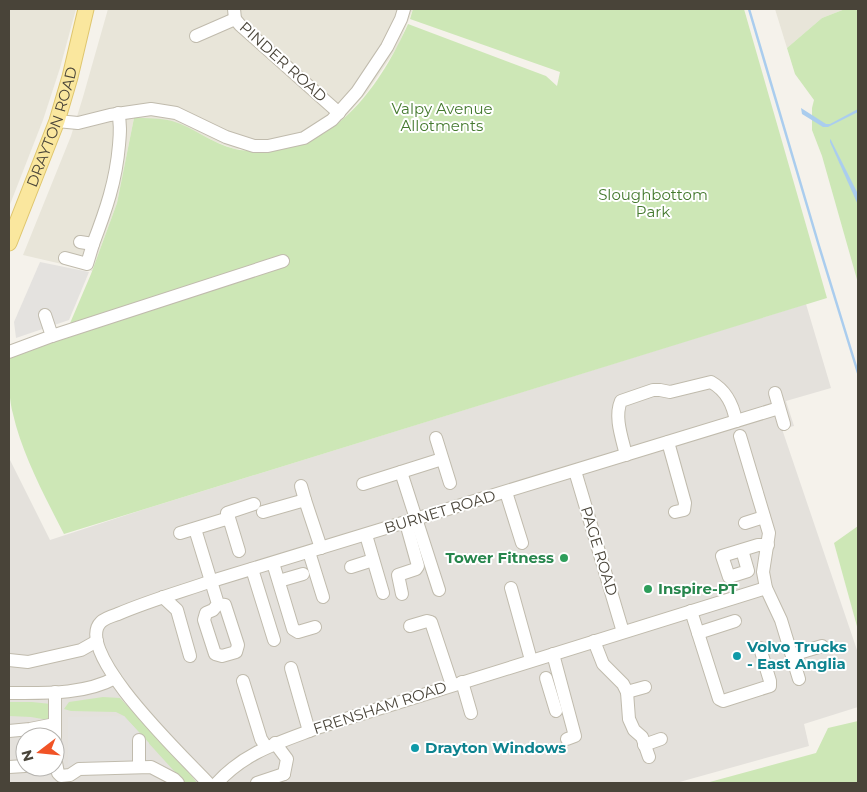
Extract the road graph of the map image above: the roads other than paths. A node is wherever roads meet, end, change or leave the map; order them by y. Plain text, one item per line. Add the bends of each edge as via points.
1 (86, 9) edge
2 (404, 9) edge
3 (235, 14) edge
4 (196, 36) dead end
5 (118, 113) junction
6 (340, 113) junction
7 (57, 121) junction
8 (80, 242) dead end
9 (9, 243) edge
10 (93, 244) junction
11 (65, 258) dead end
12 (282, 261) dead end
13 (45, 315) dead end
14 (52, 336) junction
15 (9, 352) edge
16 (775, 393) dead end
17 (779, 408) junction
18 (736, 422) junction
19 (784, 424) dead end
20 (740, 436) dead end
21 (436, 438) dead end
22 (668, 442) junction
23 (626, 455) junction
24 (436, 461) junction
25 (575, 471) junction
26 (401, 472) junction
27 (450, 483) dead end
28 (363, 484) dead end
29 (301, 486) dead end
30 (506, 492) junction
31 (305, 500) junction
32 (676, 512) dead end
33 (764, 517) junction
34 (229, 518) junction
35 (411, 521) junction
36 (745, 523) dead end
37 (195, 529) junction
38 (180, 533) dead end
39 (366, 535) junction
40 (522, 543) dead end
41 (768, 545) junction
42 (315, 550) junction
43 (742, 550) dead end
44 (239, 551) dead end
45 (373, 560) junction
46 (273, 563) junction
47 (351, 567) dead end
48 (252, 569) junction
49 (303, 574) dead end
50 (212, 581) junction
51 (279, 581) junction
52 (510, 588) dead end
53 (766, 588) junction
54 (439, 590) dead end
55 (383, 593) dead end
56 (402, 594) dead end
57 (163, 597) junction
58 (323, 597) dead end
59 (218, 604) dead end
60 (691, 611) junction
61 (736, 621) dead end
62 (410, 626) dead end
63 (316, 627) dead end
64 (624, 632) junction
65 (698, 633) junction
66 (274, 640) dead end
67 (97, 641) junction
68 (594, 641) junction
69 (822, 646) dead end
70 (760, 648) dead end
71 (553, 654) junction
72 (792, 655) junction
73 (190, 656) dead end
74 (9, 660) edge
75 (531, 660) junction
76 (292, 668) dead end
77 (115, 678) junction
78 (546, 678) dead end
79 (799, 679) dead end
80 (243, 681) dead end
81 (457, 683) junction
82 (646, 687) dead end
83 (556, 691) junction
84 (55, 692) junction
85 (627, 692) junction
86 (9, 693) edge
87 (556, 711) dead end
88 (471, 713) dead end
89 (55, 727) edge
90 (309, 731) junction
91 (570, 735) dead end
92 (661, 739) dead end
93 (139, 740) dead end
94 (270, 745) junction
95 (139, 767) junction
96 (65, 776) edge
97 (178, 783) edge
98 (208, 783) edge
99 (217, 783) edge
100 (257, 783) edge

1 - 7 main road, DRAYTON ROAD
2 - 6 street via 383,53
3 - 4 street
3 - 6 street, PINDER ROAD via 240,25
5 - 6 street via 151,109 176,113 226,137 254,146 268,146 309,136
5 - 7 street via 78,123
5 - 10 street via 121,121 117,164 108,205
7 - 9 main road, DRAYTON ROAD
8 - 10 street
10 - 11 street via 87,264
12 - 14 street
13 - 14 street
14 - 15 street
16 - 17 street
17 - 18 street, BURNET ROAD
17 - 19 street
18 - 22 street, BURNET ROAD
18 - 23 street via 729,400 720,387 711,382 670,392 653,390 626,398 621,401 619,414 619,429
20 - 33 street
21 - 24 street
22 - 23 street, BURNET ROAD
22 - 32 street via 685,503 684,510
23 - 25 street, BURNET ROAD
24 - 26 street
24 - 27 street
25 - 30 street, BURNET ROAD
25 - 64 street, PAGE ROAD
26 - 28 street
26 - 35 street
29 - 31 street
30 - 35 street, BURNET ROAD
30 - 40 street
31 - 34 street via 281,507 227,513
31 - 42 street
33 - 36 street
33 - 41 street via 769,533
34 - 37 street
34 - 44 street
35 - 39 street, BURNET ROAD
35 - 54 street
35 - 56 street via 418,566 398,575
37 - 38 street
37 - 50 street
39 - 42 street, BURNET ROAD
39 - 45 street
41 - 43 street
41 - 53 street via 763,572
42 - 46 street, BURNET ROAD
42 - 58 street
45 - 47 street
45 - 55 street
46 - 48 street, BURNET ROAD
46 - 51 street
48 - 50 street, BURNET ROAD
48 - 66 street
49 - 51 street
50 - 57 street, BURNET ROAD
50 - 59 street
51 - 63 street via 295,631
52 - 75 street
53 - 60 street, FRENSHAM ROAD
53 - 72 street
57 - 67 street, BURNET ROAD via 102,620 95,634
57 - 73 street via 176,610
60 - 64 street, FRENSHAM ROAD
60 - 65 street
61 - 65 street
62 - 81 street via 431,622
64 - 68 street, FRENSHAM ROAD
65 - 70 street via 719,699 723,701 770,686
67 - 74 street via 81,650 28,662
67 - 77 street
68 - 71 street, FRENSHAM ROAD
68 - 85 street via 603,664
69 - 72 street
71 - 75 street, FRENSHAM ROAD
71 - 83 street
72 - 79 street
75 - 81 street, FRENSHAM ROAD
76 - 90 street
77 - 84 street via 100,685
77 - 98 street via 139,709
78 - 83 street
80 - 94 street via 261,739
81 - 88 street
81 - 90 street, FRENSHAM ROAD
82 - 85 street
83 - 87 street
83 - 91 street
84 - 86 street
84 - 89 street
85 - 92 street via 629,719 642,737 646,751
90 - 94 street, FRENSHAM ROAD
93 - 95 street
94 - 99 street, FRENSHAM ROAD via 228,770
94 - 100 street via 286,759 284,774
95 - 96 street via 79,769
95 - 97 street via 151,767

